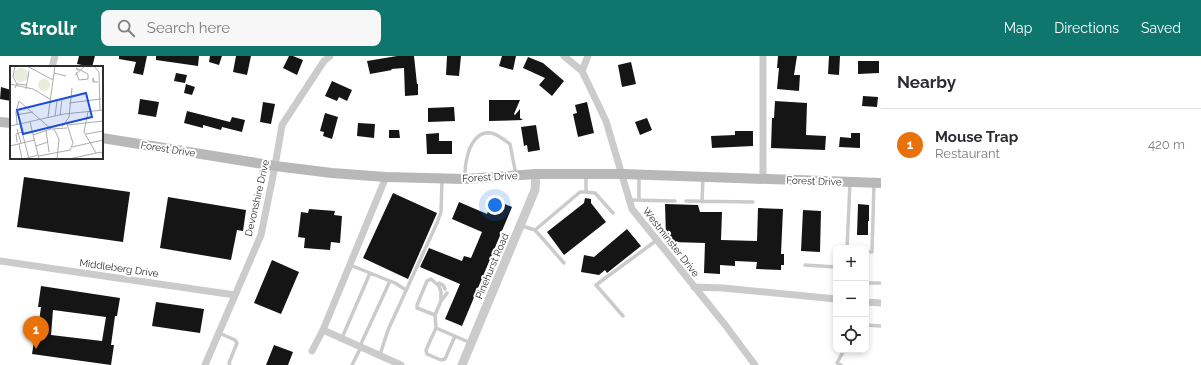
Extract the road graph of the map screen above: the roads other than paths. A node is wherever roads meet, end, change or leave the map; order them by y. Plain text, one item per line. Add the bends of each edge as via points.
1 (55, 56) edge
2 (564, 56) edge
3 (588, 56) edge
4 (763, 56) edge
5 (325, 58) edge
6 (52, 66) edge
7 (582, 71) junction
8 (0, 122) edge
9 (10, 123) edge
10 (103, 138) edge
11 (276, 166) junction
12 (536, 174) junction
13 (586, 174) junction
14 (623, 174) junction
15 (639, 174) junction
16 (516, 176) junction
17 (386, 177) junction
18 (703, 177) junction
19 (442, 178) junction
20 (465, 178) junction
21 (763, 178) junction
22 (851, 182) junction
23 (878, 183) edge
24 (586, 192) junction
25 (630, 200) junction
26 (639, 200) junction
27 (675, 201) dead end
28 (686, 201) dead end
29 (702, 202) junction
30 (753, 202) dead end
31 (613, 213) dead end
32 (521, 225) junction
33 (535, 230) junction
34 (657, 240) junction
35 (847, 245) edge
36 (869, 252) edge
37 (0, 261) edge
38 (564, 263) dead end
39 (350, 265) junction
40 (805, 265) dead end
41 (833, 267) edge
42 (370, 273) junction
43 (390, 281) junction
44 (435, 281) junction
45 (869, 283) edge
46 (881, 283) edge
47 (694, 287) junction
48 (445, 288) dead end
49 (406, 290) junction
50 (447, 293) dead end
51 (235, 295) junction
52 (833, 299) edge
53 (441, 301) junction
54 (869, 302) edge
55 (881, 303) edge
56 (435, 316) junction
57 (623, 316) dead end
58 (869, 325) edge
59 (881, 326) edge
60 (436, 328) junction
61 (323, 330) junction
62 (219, 333) junction
63 (455, 336) junction
64 (342, 338) junction
65 (472, 343) junction
66 (360, 346) junction
67 (312, 351) dead end
68 (842, 353) edge
69 (380, 355) junction
70 (205, 365) edge
71 (230, 365) edge
72 (352, 365) edge
73 (401, 365) edge
74 (462, 365) edge
75 (755, 365) edge
76 (841, 365) edge

1 - 6 street
2 - 7 street, Westminster Drive
3 - 7 street
4 - 21 street
5 - 11 street, Devonshire Drive via 282,125
7 - 14 street, Westminster Drive via 606,121
8 - 9 main road
10 - 11 main road, Forest Drive
11 - 17 main road, Forest Drive
11 - 51 street, Devonshire Drive via 261,235
12 - 13 main road, Forest Drive
12 - 16 main road, Forest Drive
12 - 32 street, Pinehurst Road via 535,190
13 - 14 main road, Forest Drive
13 - 24 lane
14 - 15 main road, Forest Drive
14 - 25 street, Westminster Drive
15 - 18 main road, Forest Drive
15 - 26 lane
16 - 20 main road, Forest Drive
16 - 20 lane via 510,144 489,132 480,134 473,142 467,157
17 - 19 main road, Forest Drive
17 - 39 street
18 - 21 main road, Forest Drive
18 - 29 lane
19 - 20 main road, Forest Drive
19 - 49 lane via 441,212
21 - 22 main road, Forest Drive
22 - 23 main road, Forest Drive
22 - 35 lane
23 - 36 lane via 872,252
24 - 31 lane via 595,193
24 - 33 lane via 580,192
25 - 26 lane
25 - 34 street, Westminster Drive via 632,209
26 - 27 lane
28 - 29 lane
29 - 30 lane
32 - 33 lane
32 - 65 street, Pinehurst Road
33 - 38 lane
34 - 47 street, Westminster Drive
34 - 57 lane via 596,284
37 - 51 street, Middleberg Drive
39 - 42 lane
39 - 61 street
40 - 41 lane
42 - 43 lane
42 - 64 lane
43 - 49 lane
43 - 66 lane
44 - 48 lane
44 - 53 lane via 441,292
44 - 56 lane via 427,281 416,305 417,308
45 - 46 lane
47 - 52 street
47 - 75 street, Westminster Drive
49 - 69 lane
50 - 53 lane
51 - 62 street, Devonshire Drive
53 - 56 lane
54 - 55 street
56 - 60 lane
58 - 59 lane
60 - 63 lane
60 - 63 lane via 426,350 427,354 440,360 445,359
61 - 64 street
61 - 67 street
62 - 70 street, Devonshire Drive
62 - 71 lane via 237,343
63 - 65 lane
64 - 66 street
65 - 74 street, Pinehurst Road
66 - 69 street
66 - 72 lane
68 - 76 lane via 837,363
69 - 73 street

